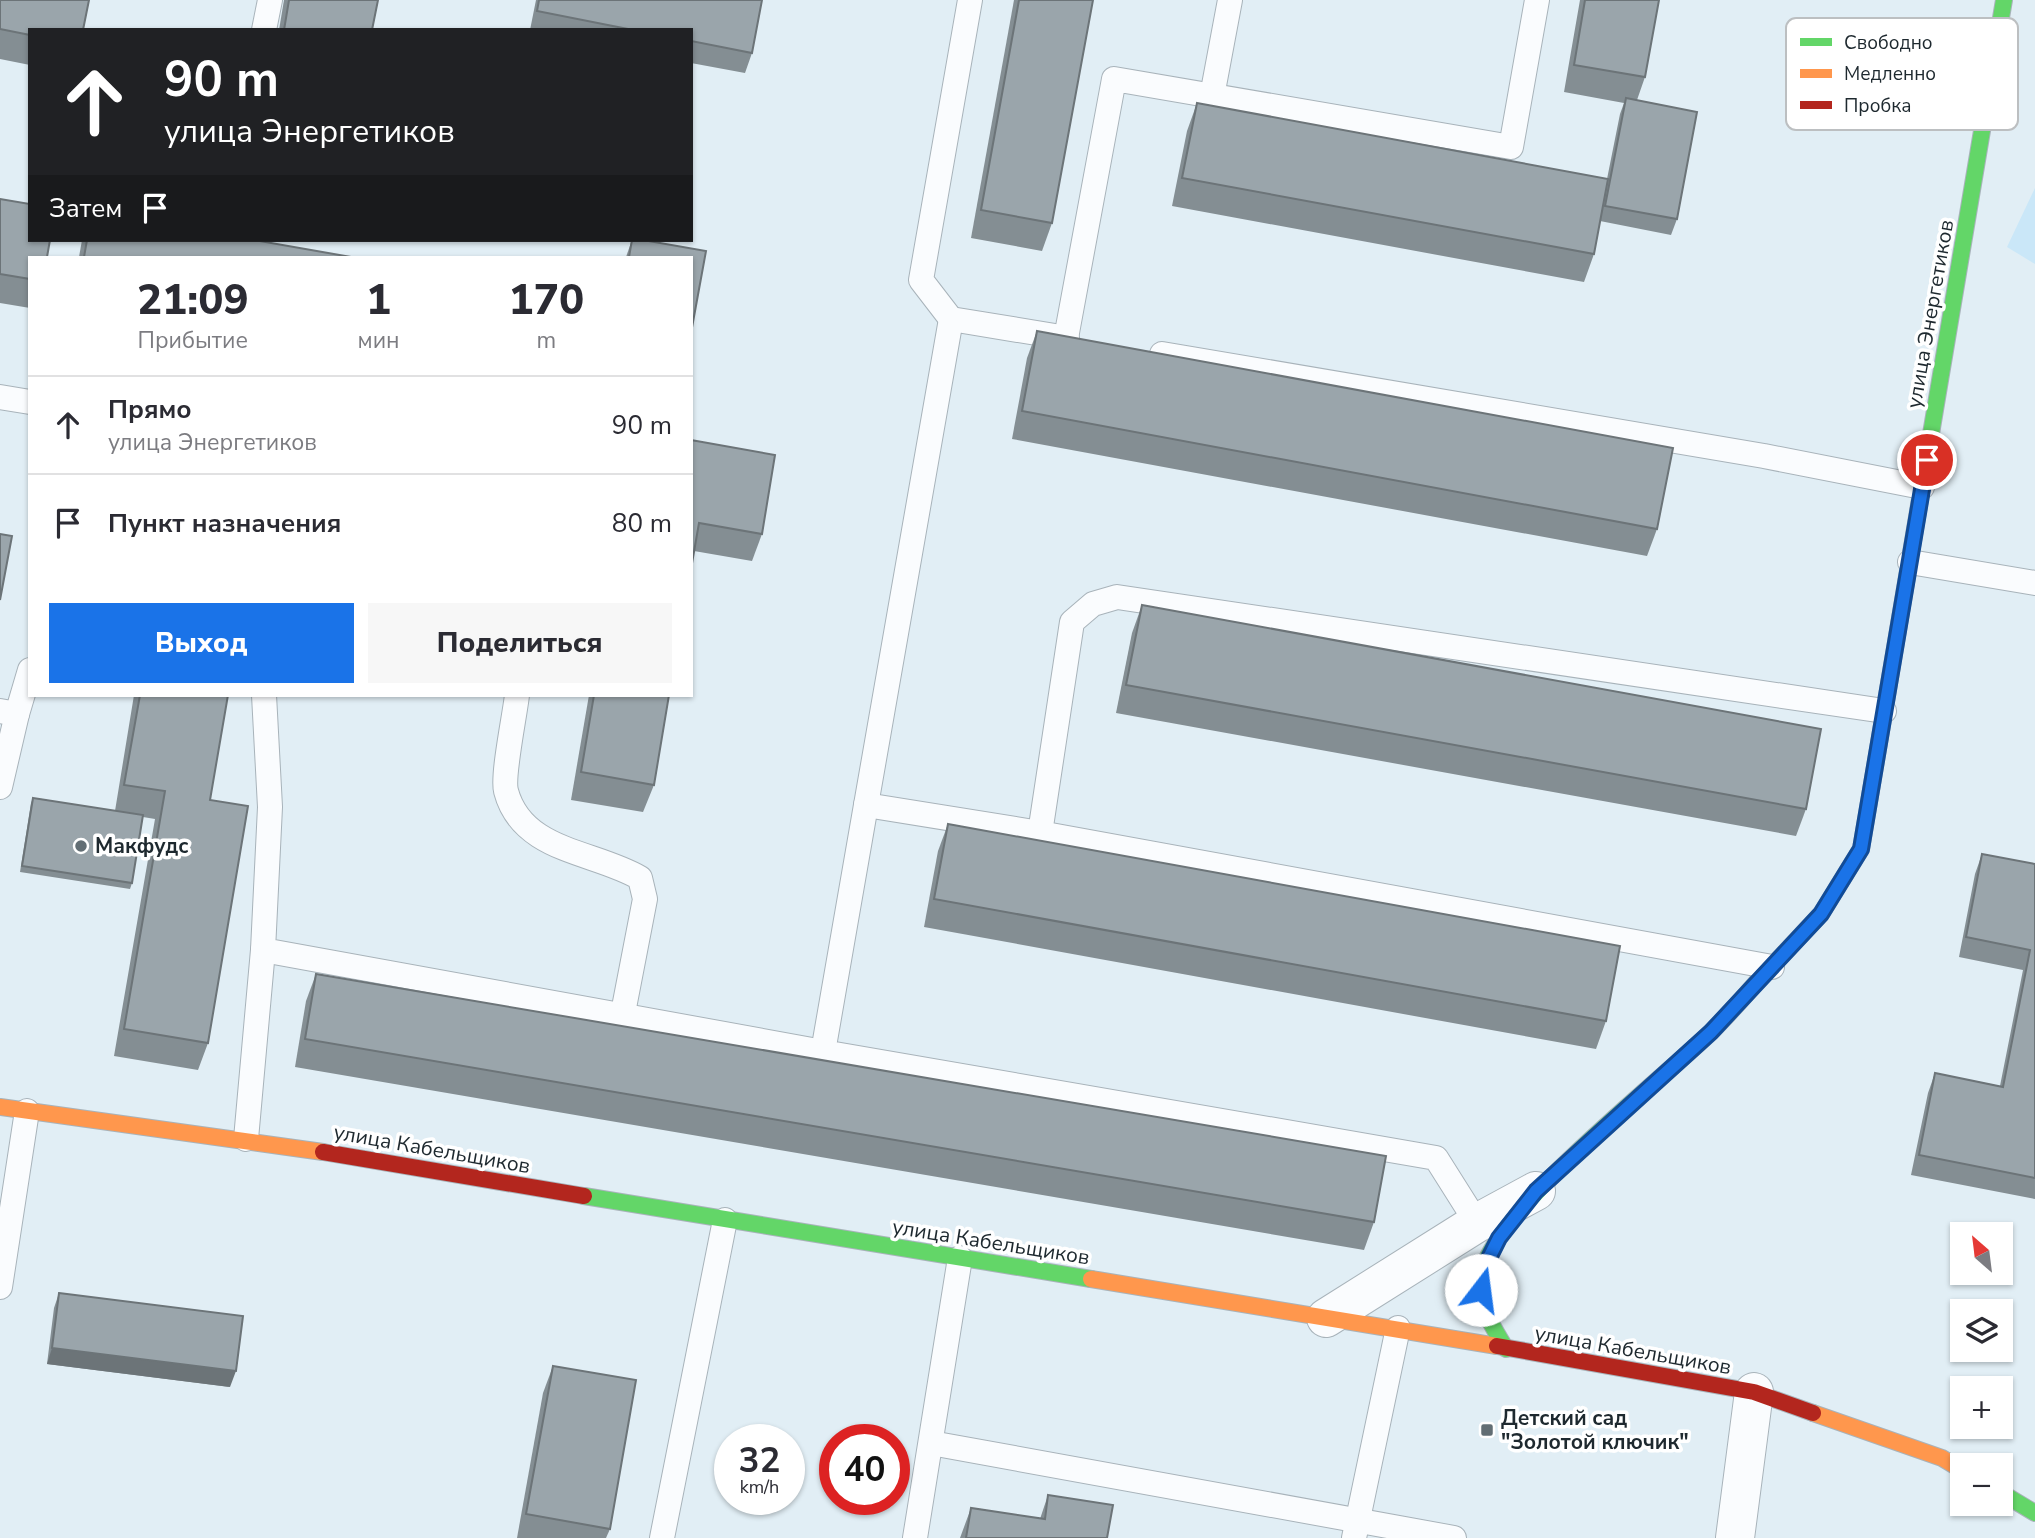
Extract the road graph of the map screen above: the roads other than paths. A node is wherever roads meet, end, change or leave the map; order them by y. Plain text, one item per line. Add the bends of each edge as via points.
1 (270, 0) edge
2 (970, 0) edge
3 (1230, 0) edge
4 (1537, 0) edge
5 (2004, 0) edge
6 (2001, 18) edge
7 (264, 28) edge
8 (1212, 96) junction
9 (1982, 130) edge
10 (951, 319) junction
11 (1066, 338) junction
12 (1094, 343) edge
13 (1135, 350) edge
14 (0, 397) edge
15 (28, 402) edge
16 (1922, 487) junction
17 (1910, 562) junction
18 (2035, 583) edge
19 (28, 674) edge
20 (264, 697) edge
21 (517, 697) edge
22 (1884, 711) junction
23 (9, 712) edge
24 (0, 787) edge
25 (866, 806) junction
26 (1040, 833) junction
27 (263, 950) junction
28 (1772, 967) junction
29 (622, 1018) junction
30 (822, 1052) junction
31 (0, 1107) edge
32 (27, 1111) junction
33 (246, 1139) junction
34 (1536, 1191) junction
35 (725, 1220) junction
36 (1476, 1223) junction
37 (960, 1258) junction
38 (0, 1287) edge
39 (1326, 1318) junction
40 (1398, 1328) junction
41 (1506, 1349) junction
42 (1754, 1392) junction
43 (931, 1443) junction
44 (1950, 1463) edge
45 (2013, 1500) edge
46 (2035, 1513) edge
47 (1356, 1529) edge
48 (663, 1538) edge
49 (915, 1538) edge
50 (1454, 1538) edge
51 (1735, 1538) edge

1 - 7 lane
2 - 10 lane via 921,280
3 - 8 lane
4 - 8 lane via 1511,147
5 - 6 street, улица Энергетиков
8 - 11 lane via 1114,79
9 - 16 street, улица Энергетиков
10 - 11 lane
10 - 25 lane
11 - 12 lane
13 - 16 lane
14 - 15 lane
16 - 17 street, улица Энергетиков
17 - 18 lane
17 - 22 street, улица Энергетиков
19 - 23 lane
20 - 27 lane via 270,807
21 - 29 lane via 505,790 520,820 530,833 640,878 645,899
22 - 26 lane via 1117,597 1093,604 1072,622
22 - 28 street, улица Энергетиков via 1861,849 1821,914
23 - 24 lane
25 - 26 lane
25 - 30 lane
26 - 28 lane
27 - 29 lane
27 - 33 lane
28 - 34 street, улица Энергетиков via 1711,1032
29 - 30 lane
30 - 36 lane via 1436,1158
31 - 32 street, улица Кабельщиков
32 - 33 street, улица Кабельщиков
32 - 38 lane
33 - 35 street, улица Кабельщиков
34 - 36 street
34 - 41 street, улица Энергетиков via 1499,1238 1481,1274 1481,1306
35 - 37 street, улица Кабельщиков
35 - 48 lane
36 - 39 street
37 - 39 street, улица Кабельщиков
37 - 43 lane
39 - 40 street, улица Кабельщиков
40 - 41 street, улица Кабельщиков
40 - 47 lane
41 - 42 street, улица Кабельщиков
42 - 44 street, улица Кабельщиков
42 - 51 street
43 - 47 lane
43 - 49 lane
45 - 46 street
47 - 50 lane

